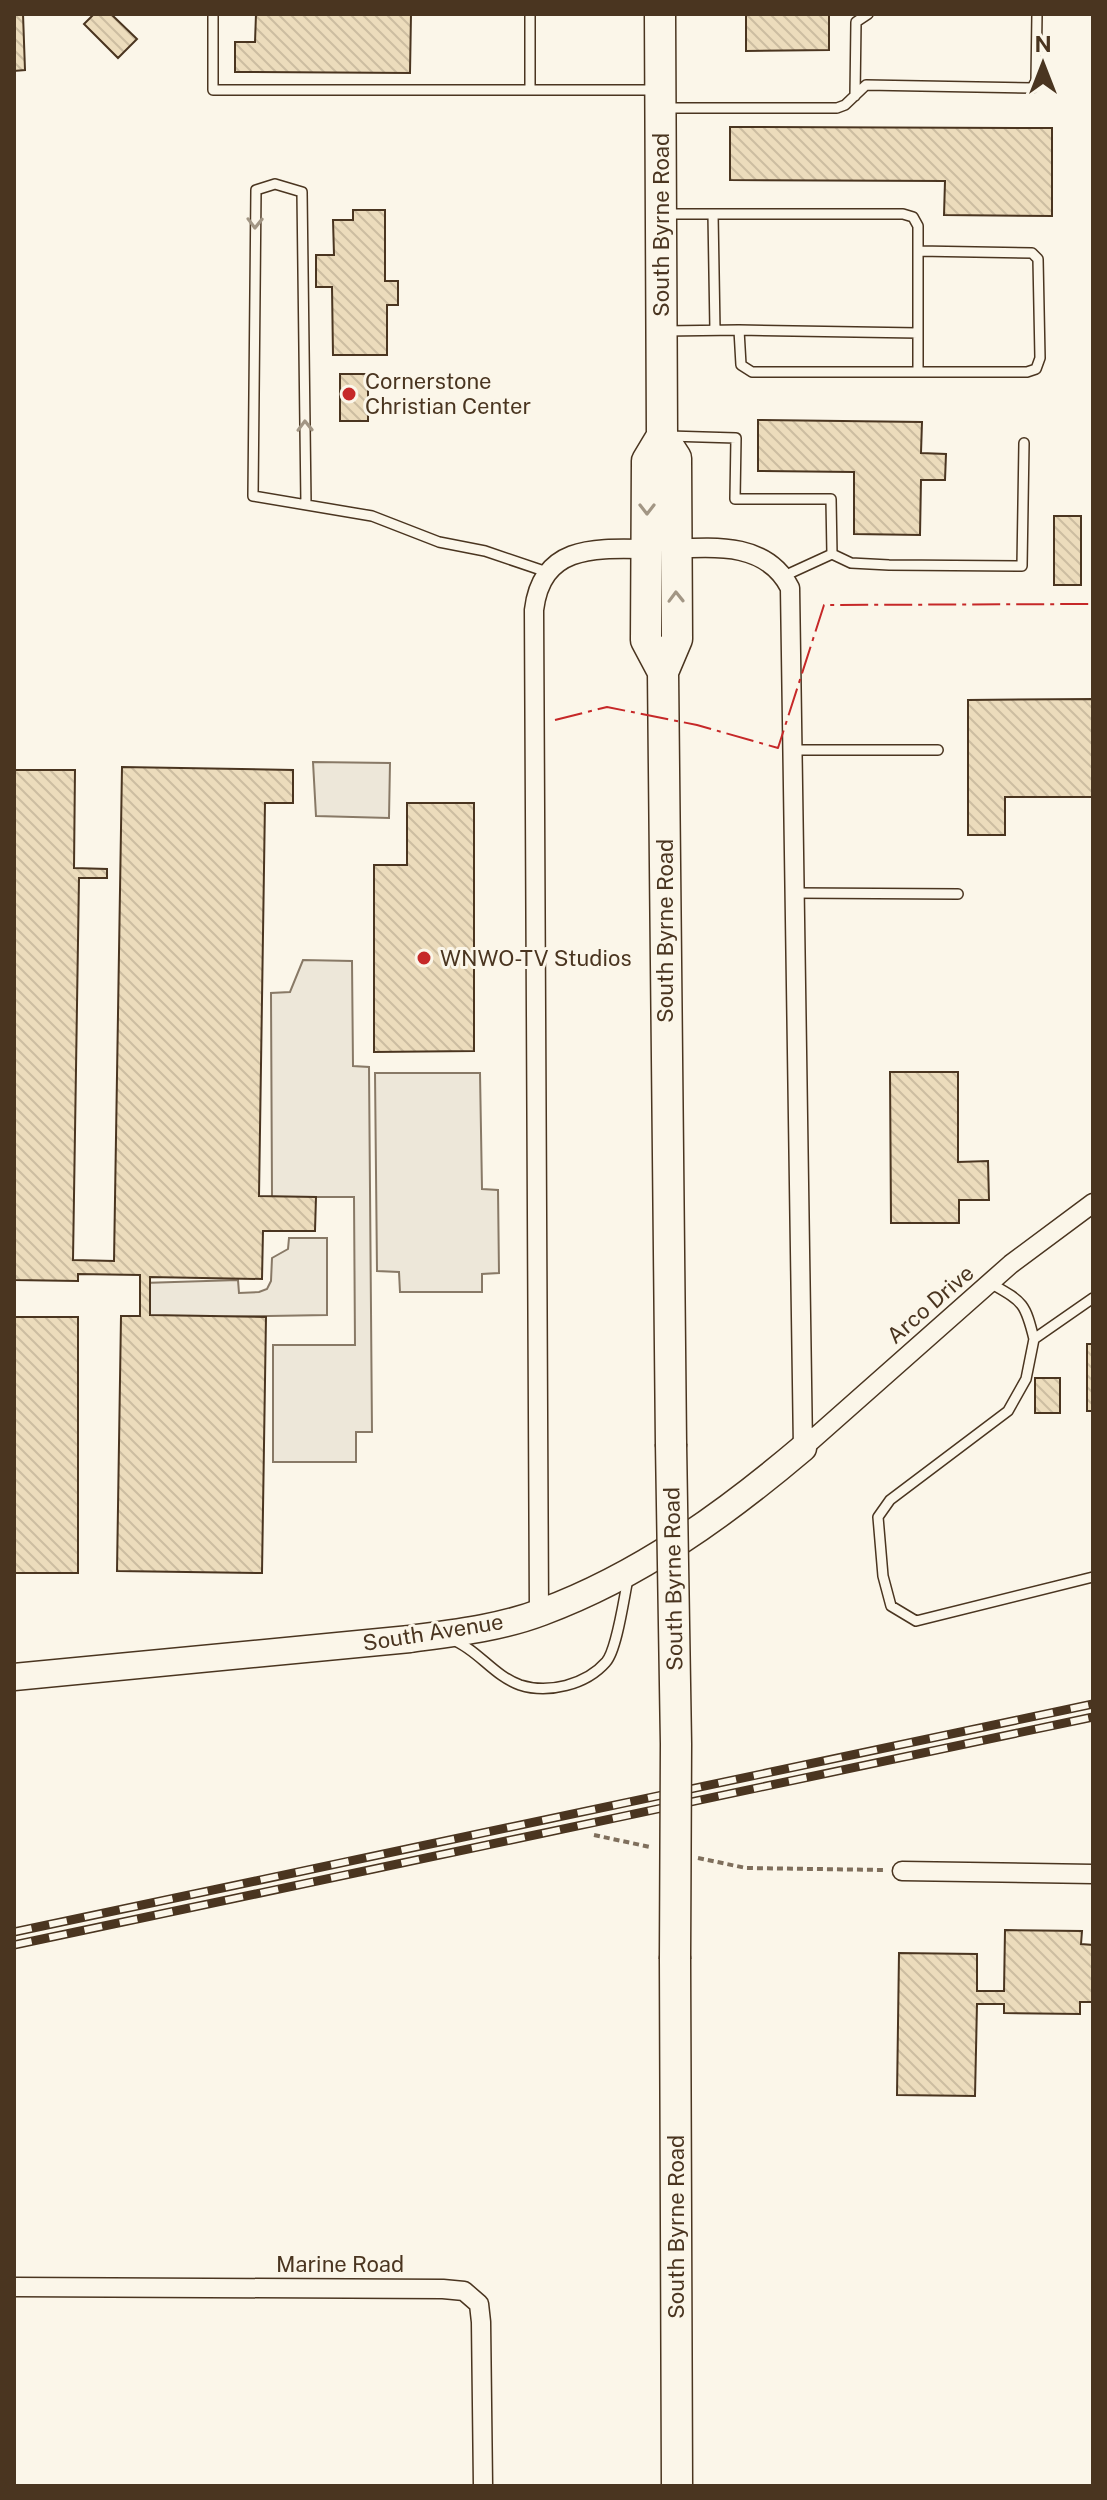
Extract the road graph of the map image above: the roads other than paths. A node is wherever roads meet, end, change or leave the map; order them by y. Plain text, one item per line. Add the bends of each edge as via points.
1 (213, 14) edge
2 (530, 14) edge
3 (660, 14) edge
4 (868, 14) edge
5 (1037, 14) edge
6 (530, 90) junction
7 (855, 96) junction
8 (661, 99) junction
9 (661, 214) junction
10 (713, 214) junction
11 (918, 251) junction
12 (715, 330) junction
13 (739, 330) junction
14 (661, 331) junction
15 (918, 333) junction
16 (918, 372) junction
17 (662, 436) junction
18 (1024, 443) dead end
19 (306, 504) junction
20 (661, 549) junction
21 (832, 554) junction
22 (547, 572) junction
23 (784, 576) junction
24 (793, 750) junction
25 (938, 750) dead end
26 (795, 893) junction
27 (958, 894) dead end
28 (1093, 1203) edge
29 (990, 1283) junction
30 (1093, 1298) edge
31 (1034, 1339) junction
32 (803, 1448) junction
33 (630, 1571) junction
34 (1093, 1577) edge
35 (539, 1613) junction
36 (441, 1635) junction
37 (14, 1677) edge
38 (902, 1871) road end
39 (1093, 1874) edge
40 (14, 2287) edge
41 (483, 2486) edge
42 (677, 2486) edge

1 - 6 lane via 213,90
2 - 6 lane
3 - 8 main road, South Byrne Road
4 - 7 lane via 856,22
5 - 7 lane via 1032,88 866,85
6 - 8 lane
7 - 8 lane via 837,108
8 - 9 main road, South Byrne Road
9 - 10 lane
9 - 14 main road, South Byrne Road
10 - 11 lane via 903,214 918,226
10 - 12 lane
11 - 15 lane
11 - 16 lane via 1032,253 1038,259 1040,358 1036,369 1027,372
12 - 13 lane
12 - 14 lane
13 - 15 lane
13 - 16 lane via 741,365 752,372
14 - 17 main road, South Byrne Road
15 - 16 lane
17 - 20 main road, South Byrne Road via 647,461
17 - 21 lane via 736,438 735,499 831,499
18 - 21 lane via 1022,566 851,563
19 -> 19 lane via 302,192 275,184 256,190 253,496
19 - 22 lane via 372,516 439,542
20 - 22 street via 580,553
20 - 23 street via 746,552
20 - 42 main road, South Byrne Road, bridge via 646,640 663,672 676,1744
21 - 23 lane
22 - 35 street via 534,610
23 - 24 street via 790,588
24 - 25 lane
24 - 26 street
26 - 27 lane
26 - 32 street
28 - 29 street, Arco Drive
29 - 31 lane via 1019,1300
29 - 32 street, Arco Drive
30 - 31 lane
31 - 34 lane via 1026,1379 1008,1411 890,1500 878,1517 883,1576 891,1606 916,1621
32 - 33 street, South Avenue via 709,1522
33 - 35 street, South Avenue
33 - 36 lane via 607,1662 566,1687 519,1685
35 - 36 street, South Avenue
36 - 37 street, South Avenue
38 - 39 street
40 - 41 street, Marine Road via 464,2291 479,2304 481,2322

